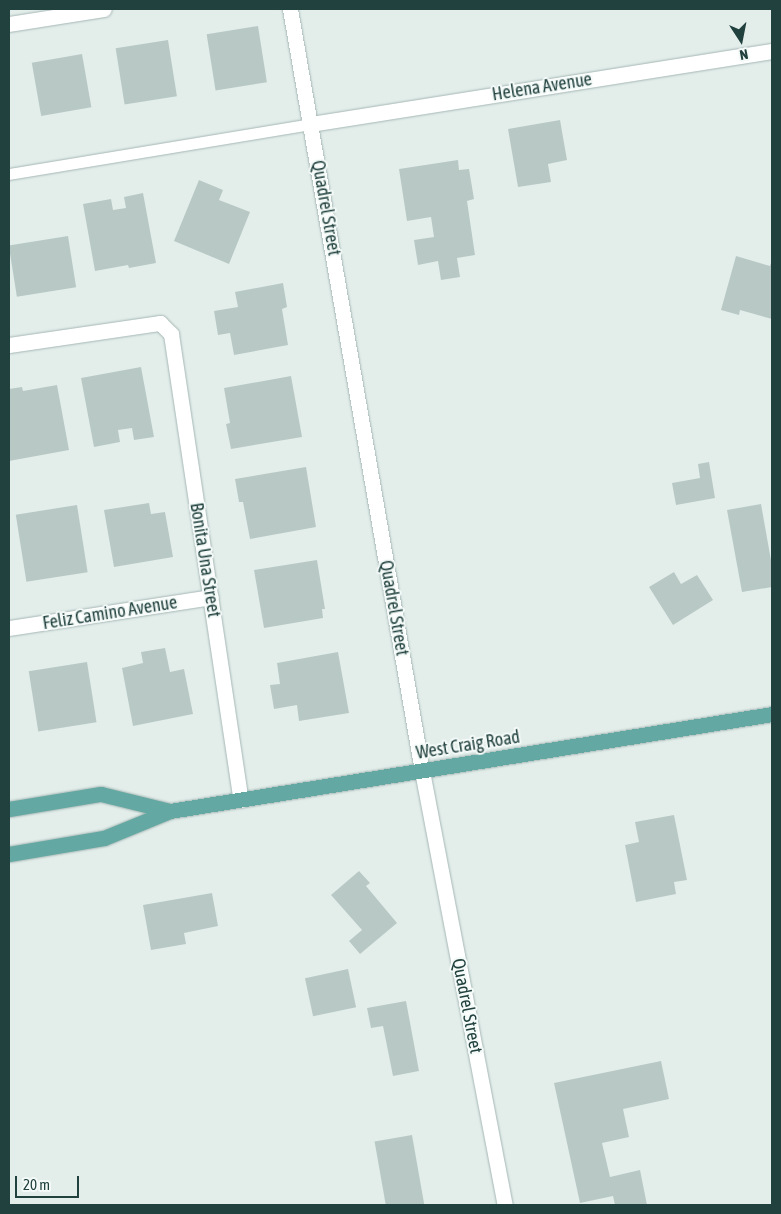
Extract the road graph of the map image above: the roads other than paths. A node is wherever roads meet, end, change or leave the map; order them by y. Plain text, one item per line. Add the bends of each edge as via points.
1 (104, 9) edge
2 (290, 9) edge
3 (9, 24) edge
4 (772, 51) edge
5 (311, 124) junction
6 (9, 174) edge
7 (9, 345) edge
8 (210, 597) junction
9 (9, 628) edge
10 (772, 714) edge
11 (422, 771) junction
12 (241, 800) junction
13 (9, 809) edge
14 (170, 811) junction
15 (9, 854) edge
16 (505, 1205) edge

1 - 3 street
2 - 5 street, Quadrel Street
4 - 5 street, Helena Avenue
5 - 6 lane
5 - 11 street, Quadrel Street
7 - 8 street, Bonita Una Street via 160,323 171,334
8 - 9 street, Feliz Camino Avenue
8 - 12 street, Bonita Una Street
10 - 11 main road, West Craig Road
11 - 12 main road, West Craig Road
11 - 16 street, Quadrel Street
12 - 14 main road, West Craig Road
13 - 14 main road, West Craig Road via 101,794
14 - 15 main road, West Craig Road via 104,838

